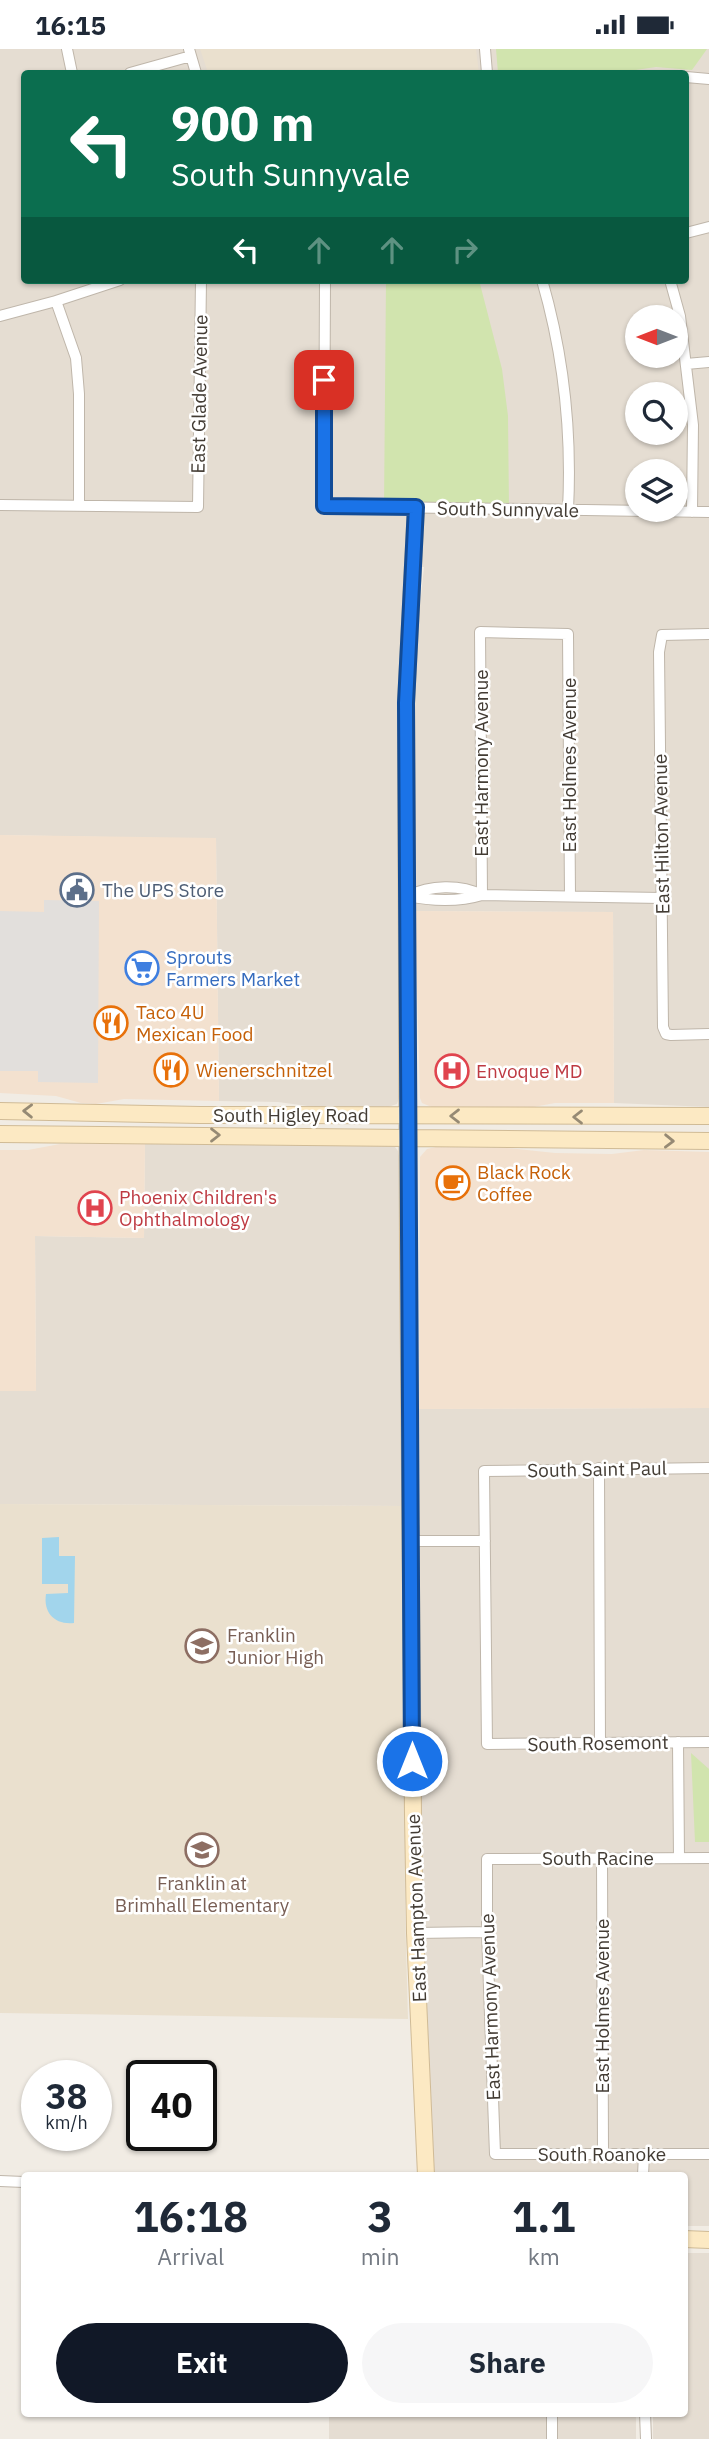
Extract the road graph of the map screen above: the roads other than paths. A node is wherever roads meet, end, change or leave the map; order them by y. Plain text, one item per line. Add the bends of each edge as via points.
1 (67, 49) edge
2 (485, 49) edge
3 (190, 52) edge
4 (71, 70) edge
5 (139, 70) edge
6 (195, 70) edge
7 (486, 70) edge
8 (689, 77) edge
9 (709, 79) edge
10 (709, 227) edge
11 (689, 232) edge
12 (108, 284) edge
13 (201, 284) edge
14 (324, 284) edge
15 (543, 284) edge
16 (671, 284) edge
17 (56, 301) junction
18 (677, 305) edge
19 (0, 316) edge
20 (709, 362) edge
21 (688, 364) edge
22 (687, 368) edge
23 (0, 505) edge
24 (79, 506) junction
25 (416, 507) junction
26 (568, 510) junction
27 (692, 512) junction
28 (709, 513) edge
29 (480, 632) joint
30 (709, 634) edge
31 (482, 895) junction
32 (408, 896) junction
33 (570, 897) junction
34 (662, 898) junction
35 (709, 1034) edge
36 (0, 1111) edge
37 (112, 1114) junction
38 (200, 1115) junction
39 (408, 1116) junction
40 (709, 1116) edge
41 (709, 1125) edge
42 (0, 1134) edge
43 (23, 1134) junction
44 (121, 1134) junction
45 (408, 1137) junction
46 (629, 1140) junction
47 (709, 1141) edge
48 (599, 1468) junction
49 (709, 1468) edge
50 (411, 1541) junction
51 (485, 1541) junction
52 (678, 1742) junction
53 (709, 1742) edge
54 (600, 1743) junction
55 (601, 1858) junction
56 (679, 1858) junction
57 (709, 1858) edge
58 (487, 1859) joint
59 (487, 1932) junction
60 (415, 1933) junction
61 (495, 2154) joint
62 (603, 2154) junction
63 (709, 2154) edge
64 (643, 2155) junction
65 (426, 2172) edge
66 (643, 2172) edge
67 (0, 2181) edge
68 (21, 2182) edge
69 (688, 2239) edge
70 (709, 2240) edge
71 (552, 2417) edge
72 (645, 2417) edge
73 (552, 2439) edge
74 (646, 2439) edge

1 - 4 street
2 - 7 street
3 - 5 street
3 - 6 street
8 - 9 street
10 - 11 street
12 - 17 street
13 - 24 street, East Glade Avenue via 198,507
14 - 25 street, South Sunnyvale via 324,506
15 - 26 street via 568,411
16 - 18 street
17 - 19 street
17 - 24 street via 75,358
20 - 21 street
22 - 27 street via 693,425
23 - 24 street
25 - 26 street, South Sunnyvale
25 - 32 main road, East Hampton Avenue via 406,703
26 - 27 street, South Sunnyvale
27 - 28 street, South Sunnyvale
29 - 31 street, East Harmony Avenue
29 - 33 street, East Holmes Avenue via 568,634
30 - 34 street, East Hilton Avenue via 662,635
31 - 32 street via 469,888 422,899
31 - 33 street
32 - 39 main road, East Hampton Avenue
33 - 34 street
34 - 35 street, East Hilton Avenue via 663,1027 666,1034
37 -> 36 main road, South Higley Road
37 - 38 main road, South Higley Road
37 - 43 main road via 105,1123 46,1125
38 - 39 main road, South Higley Road
38 - 44 main road via 184,1125 130,1125
40 -> 39 main road, South Higley Road
39 - 45 main road, East Hampton Avenue
41 - 46 main road via 643,1127 632,1131
42 - 43 main road, South Higley Road
43 - 44 main road, South Higley Road
44 -> 45 main road, South Higley Road
45 - 46 main road, South Higley Road
45 - 50 main road, East Hampton Avenue
46 -> 47 main road, South Higley Road
48 - 49 street, South Saint Paul
48 - 51 street, South Saint Paul via 484,1471
48 - 54 street
50 - 51 street
50 - 60 main road, East Hampton Avenue
51 - 54 street, South Rosemont via 487,1744
52 - 53 street, South Rosemont
52 - 54 street, South Rosemont
52 - 56 street
55 - 56 street, South Racine
55 - 58 street, South Racine
55 - 62 street, East Holmes Avenue
56 - 57 street, South Racine
58 - 59 street, East Harmony Avenue
59 - 60 street
59 - 61 street, East Harmony Avenue
60 - 65 main road, East Hampton Avenue
61 - 62 street, South Roanoke
62 - 64 street, South Roanoke
63 - 64 street, South Roanoke
64 - 66 street
67 - 68 street
69 - 70 main road
71 - 73 street
72 - 74 street

